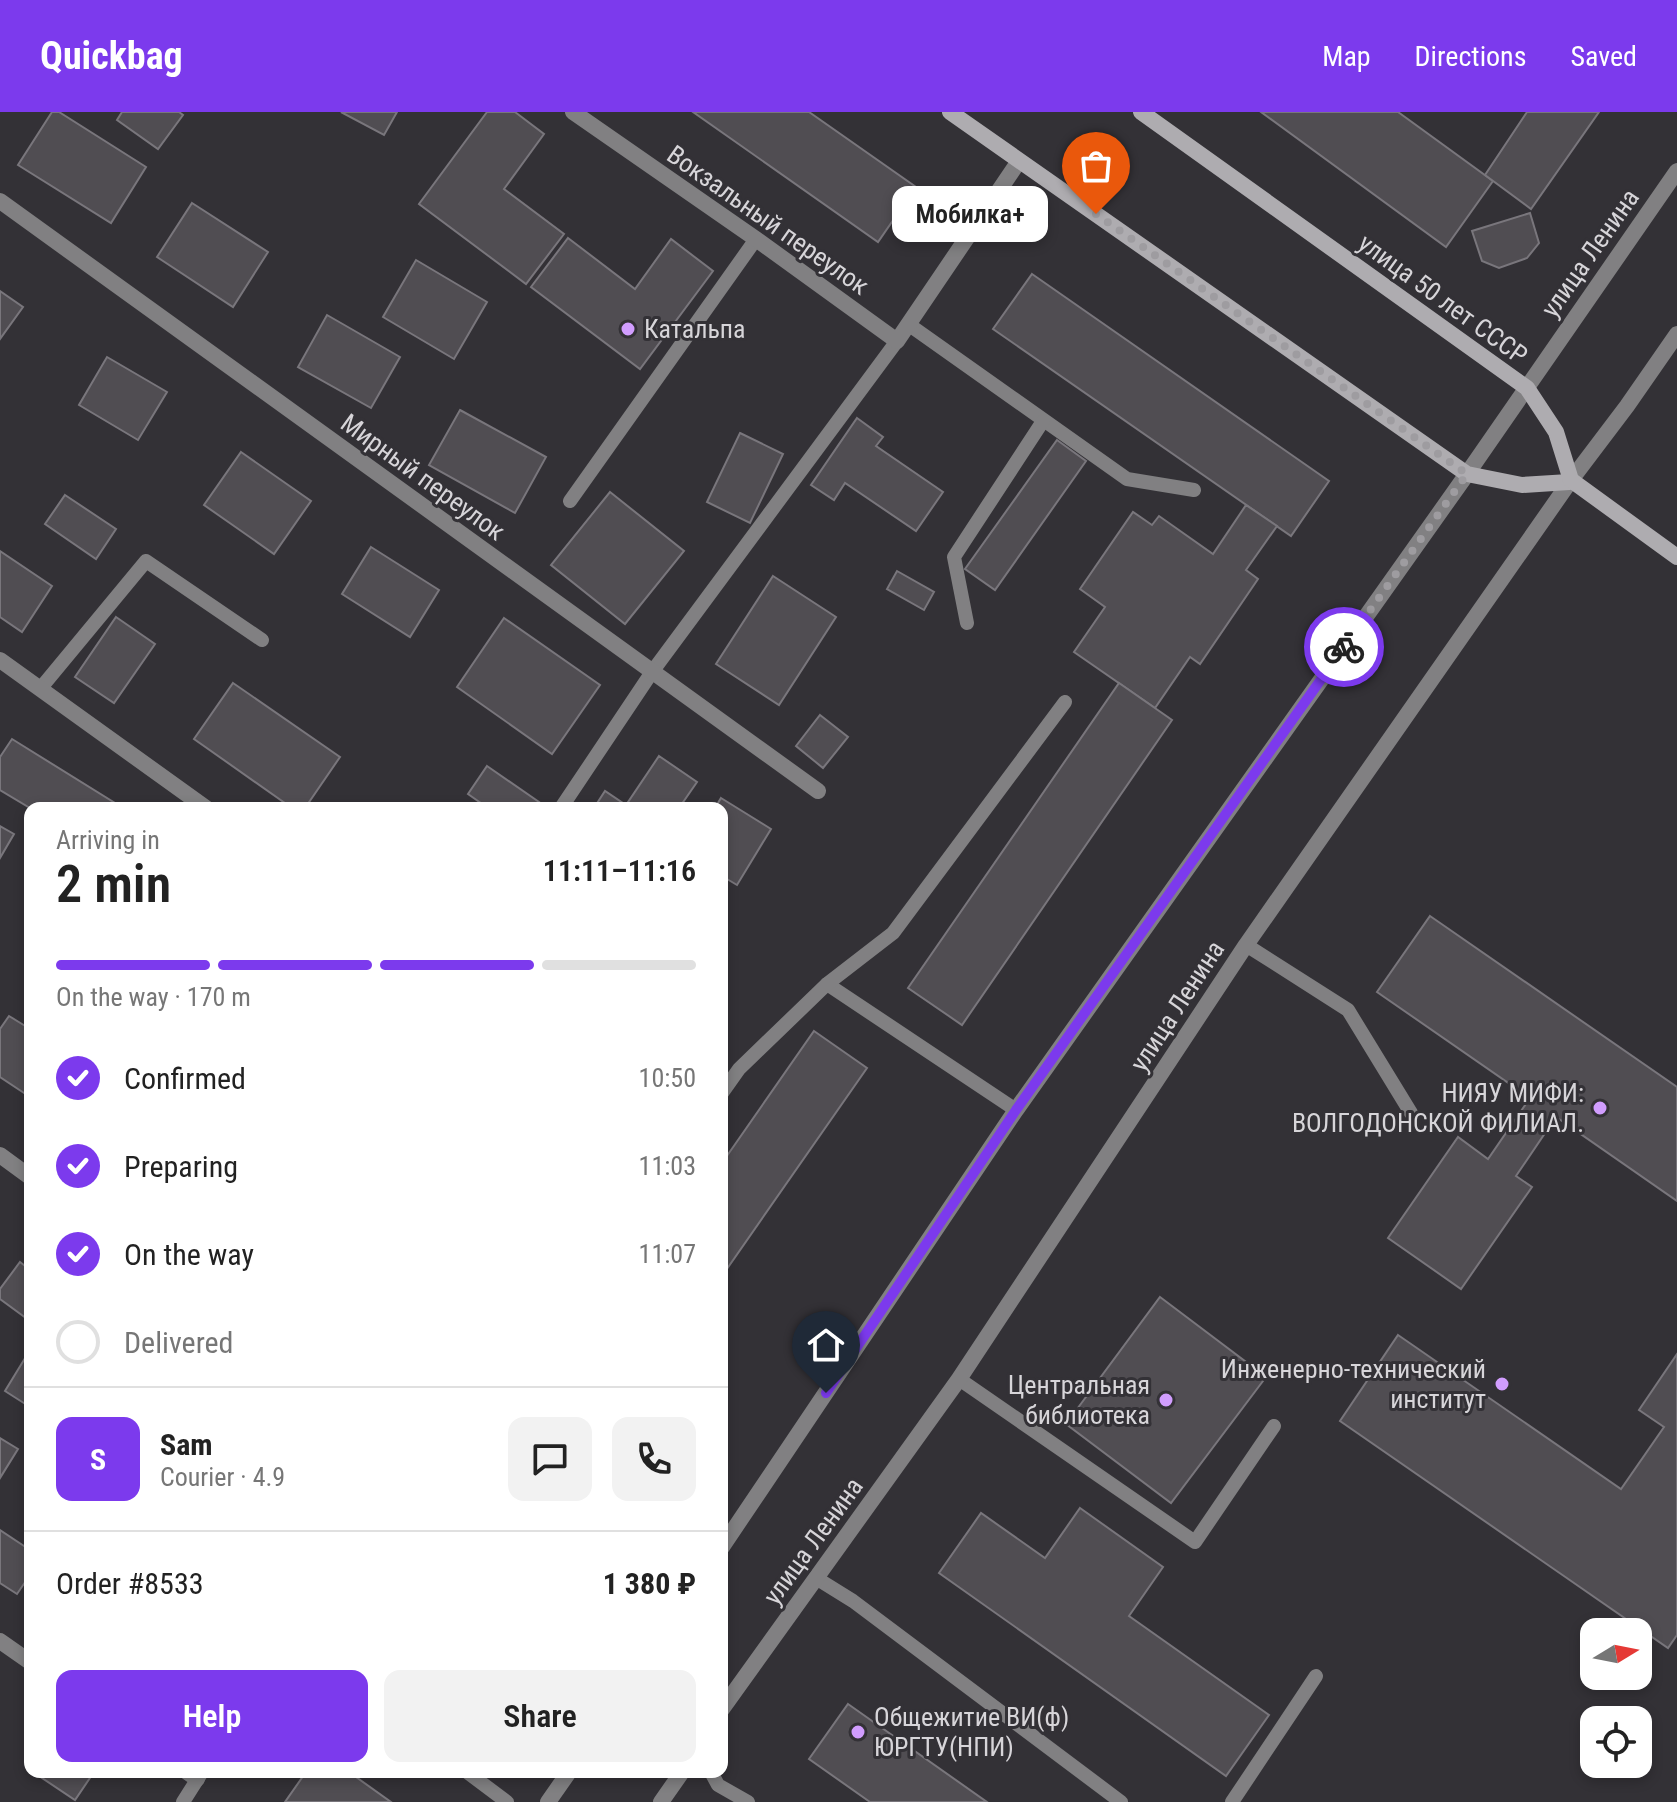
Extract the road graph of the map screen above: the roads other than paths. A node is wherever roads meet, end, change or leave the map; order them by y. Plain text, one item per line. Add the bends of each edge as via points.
1 (573, 112) edge
2 (950, 112) edge
3 (1141, 112) edge
4 (1019, 161) junction
5 (1677, 171) edge
6 (0, 201) edge
7 (756, 239) junction
8 (908, 324) junction
9 (1677, 334) edge
10 (897, 341) junction
11 (1527, 388) junction
12 (1043, 421) junction
13 (1467, 474) junction
14 (1570, 481) junction
15 (1194, 490) dead end
16 (570, 501) dead end
17 (1677, 557) edge
18 (967, 623) dead end
19 (262, 640) dead end
20 (0, 660) edge
21 (652, 672) junction
22 (40, 689) junction
23 (1065, 702) dead end
24 (818, 791) dead end
25 (198, 802) edge
26 (565, 802) edge
27 (1246, 945) junction
28 (827, 984) junction
29 (728, 1085) edge
30 (1016, 1110) junction
31 (1411, 1113) dead end
32 (0, 1155) edge
33 (24, 1173) edge
34 (959, 1379) junction
35 (1274, 1426) dead end
36 (728, 1538) edge
37 (816, 1578) junction
38 (0, 1641) edge
39 (24, 1658) edge
40 (1316, 1676) dead end
41 (728, 1701) edge
42 (193, 1778) edge
43 (475, 1778) edge
44 (565, 1778) edge
45 (678, 1778) edge
46 (714, 1778) edge
47 (183, 1802) edge
48 (507, 1802) edge
49 (548, 1802) edge
50 (661, 1802) edge
51 (748, 1802) edge
52 (1121, 1802) edge
53 (1232, 1802) edge

1 - 7 street, Вокзальный переулок
2 - 4 street
3 - 11 street, улица 50 лет СССР
4 - 8 street
4 - 13 street
5 - 11 street, улица Ленина
6 - 21 street, Мирный переулок
7 - 10 street, Вокзальный переулок
7 - 16 lane
8 - 10 street
8 - 12 lane
9 - 14 street, улица Ленина
10 - 21 lane
11 - 13 street, улица Ленина
11 - 14 street, улица 50 лет СССР via 1556,432
12 - 15 lane via 1127,479
12 - 18 lane via 954,557
13 - 14 street via 1522,485
13 - 30 street, улица Ленина
14 - 17 street
14 - 27 street, улица Ленина
19 - 22 lane via 146,561
20 - 22 street
21 - 24 street, Мирный переулок
21 - 26 lane
22 - 25 street
23 - 28 lane via 893,933
27 - 31 lane via 1348,1010
27 - 34 street, улица Ленина
28 - 29 lane
28 - 30 lane
30 - 36 street, улица Ленина
32 - 33 street
34 - 35 lane via 1195,1542
34 - 37 street, улица Ленина
37 - 41 street, улица Ленина
37 - 52 lane
38 - 39 street
40 - 53 lane
42 - 47 lane
43 - 48 lane
44 - 49 street
45 - 50 street
46 - 51 lane

